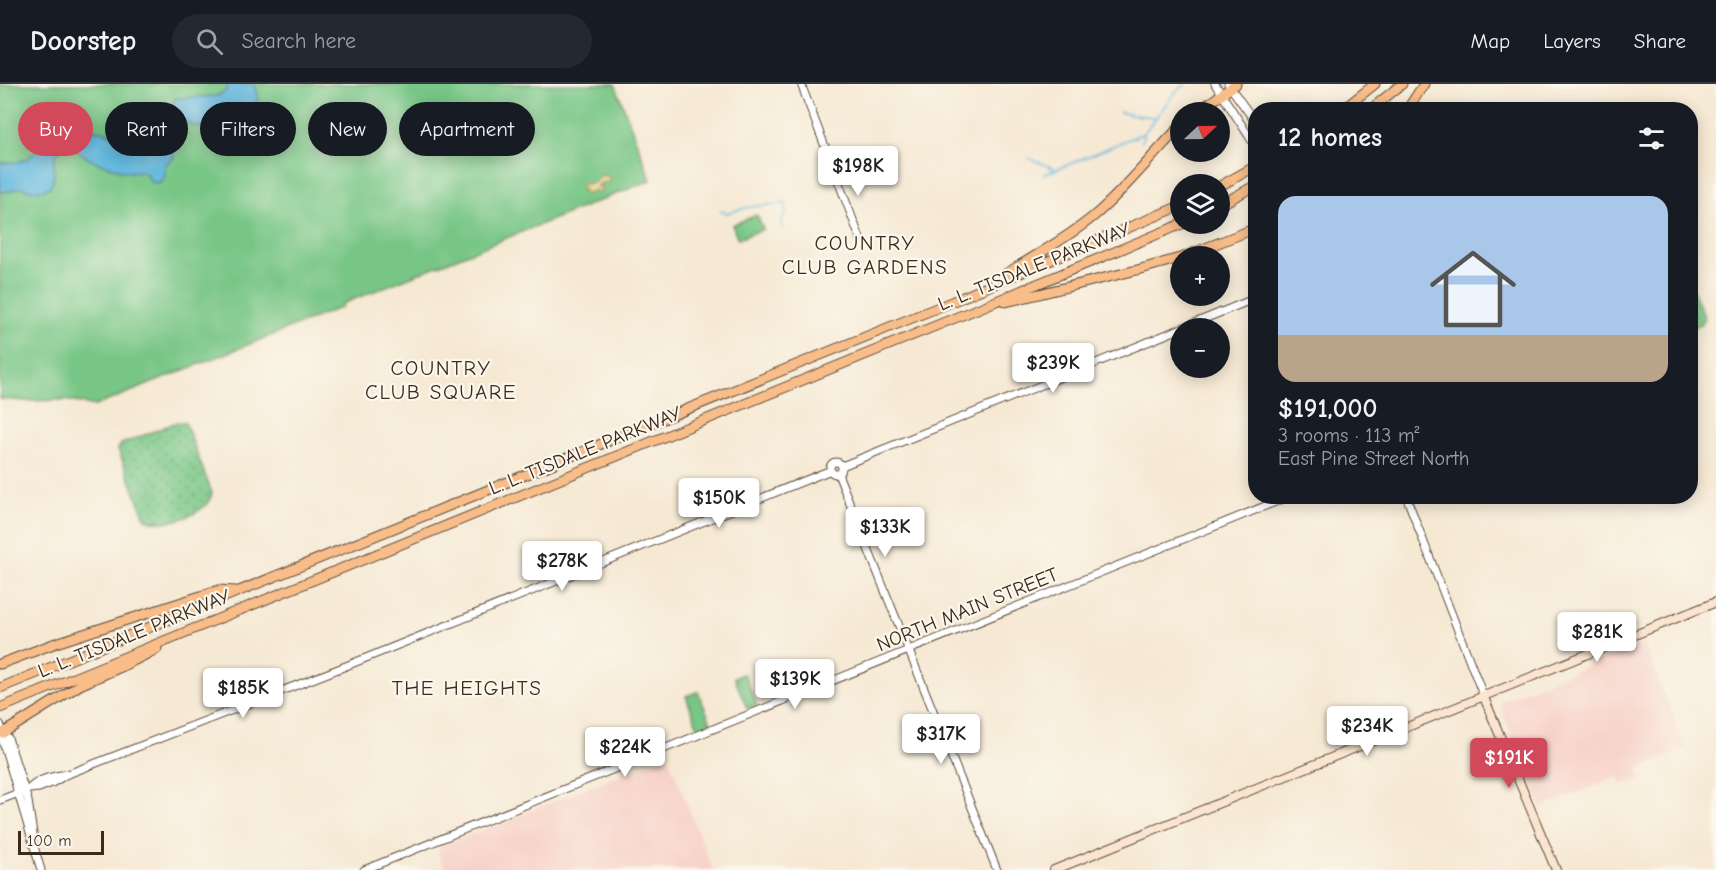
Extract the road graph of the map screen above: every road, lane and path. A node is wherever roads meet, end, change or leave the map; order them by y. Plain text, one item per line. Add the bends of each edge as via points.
1 (801, 84) edge
2 (1215, 84) edge
3 (1375, 84) edge
4 (1402, 84) edge
5 (1424, 84) edge
6 (1231, 85) edge
7 (1222, 93) junction
8 (1210, 102) edge
9 (1352, 102) edge
10 (1380, 102) edge
11 (1412, 102) edge
12 (1248, 111) edge
13 (1248, 134) edge
14 (1170, 137) edge
15 (1248, 170) edge
16 (1230, 180) edge
17 (1248, 189) edge
18 (1230, 199) edge
19 (1170, 210) edge
20 (1170, 229) edge
21 (1248, 231) edge
22 (860, 238) dead end
23 (1211, 246) edge
24 (1170, 261) edge
25 (978, 291) junction
26 (1248, 301) edge
27 (977, 309) junction
28 (842, 466) junction
29 (834, 472) junction
30 (1270, 504) edge
31 (1409, 504) edge
32 (238, 592) junction
33 (1716, 602) edge
34 (213, 620) junction
35 (909, 651) junction
36 (0, 664) edge
37 (0, 688) edge
38 (1483, 695) junction
39 (0, 708) edge
40 (1, 727) edge
41 (24, 791) junction
42 (0, 800) edge
43 (41, 870) edge
44 (364, 870) edge
45 (997, 870) edge
46 (1054, 870) edge
47 (1556, 870) edge

1 - 22 street
2 - 7 street
3 - 9 highway
4 - 10 highway
5 - 11 highway
6 - 7 highway
6 - 12 street
7 - 8 highway
7 - 13 street
14 - 25 highway via 1094,216
15 - 16 highway
17 - 18 highway
19 - 25 highway, L. L. TISDALE PARKWAY
20 - 27 highway, L. L. TISDALE PARKWAY
21 - 23 highway
24 - 27 highway
25 - 32 highway, L. L. TISDALE PARKWAY
26 - 28 street
27 - 34 highway, L. L. TISDALE PARKWAY
28 - 29 street via 841,472
28 - 29 street via 831,465
29 - 35 street
29 - 41 street
30 - 35 street, NORTH MAIN STREET
31 - 38 street
32 - 36 highway via 219,590
32 - 37 highway, L. L. TISDALE PARKWAY
33 - 38 main road
34 - 39 highway, L. L. TISDALE PARKWAY
34 - 40 highway
35 - 44 street, NORTH MAIN STREET
35 - 45 street
38 - 46 main road
38 - 47 main road
40 - 41 street via 2,739
41 - 42 street
41 - 43 street

